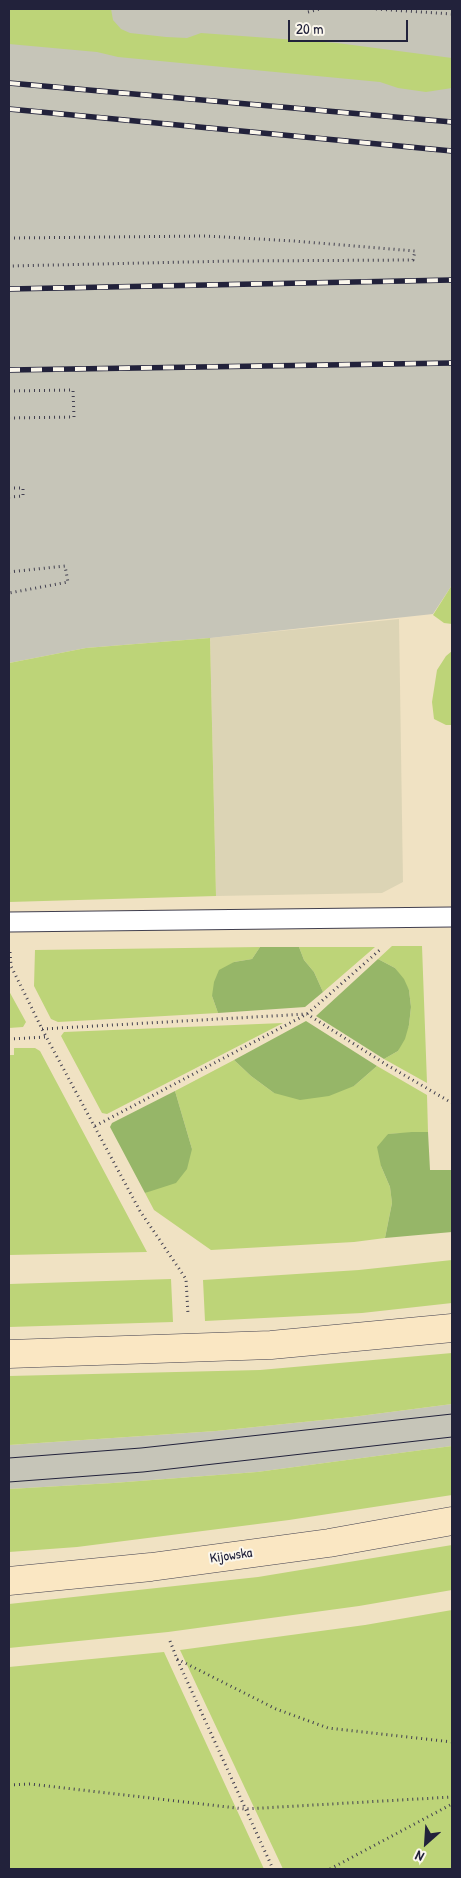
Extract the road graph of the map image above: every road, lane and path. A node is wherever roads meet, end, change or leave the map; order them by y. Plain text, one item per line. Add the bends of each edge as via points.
1 (320, 9) edge
2 (376, 9) edge
3 (308, 12) dead end
4 (452, 14) edge
5 (9, 238) edge
6 (9, 266) edge
7 (9, 391) edge
8 (9, 418) edge
9 (9, 488) edge
10 (9, 497) edge
11 (9, 572) edge
12 (9, 592) edge
13 (452, 917) edge
14 (9, 922) edge
15 (386, 944) dead end
16 (307, 1014) junction
17 (42, 1029) junction
18 (46, 1037) junction
19 (9, 1039) edge
20 (452, 1103) edge
21 (95, 1126) junction
22 (452, 1328) edge
23 (190, 1348) junction
24 (9, 1354) edge
25 (452, 1521) edge
26 (9, 1581) edge
27 (170, 1641) dead end
28 (177, 1660) junction
29 (452, 1742) edge
30 (9, 1785) edge
31 (452, 1797) edge
32 (452, 1804) edge
33 (245, 1809) junction
34 (273, 1869) edge
35 (330, 1869) edge

1 - 3 path
2 - 4 path
5 - 6 path via 206,236 415,252 413,260
7 - 8 path via 73,390 74,417
9 - 10 path via 23,488 23,496
11 - 12 path via 65,566 68,582
13 - 14 lane
14 - 17 path via 11,966
15 - 16 path
16 - 17 path
16 - 20 path
16 - 21 path
17 - 18 path
18 - 19 path
18 - 21 path
21 - 23 path via 140,1211 186,1279
22 - 23 street via 271,1345
23 - 24 street
25 - 26 street, Kijowska via 319,1544 151,1567
27 - 28 path
28 - 29 path via 276,1708 328,1728
28 - 33 path
30 - 33 path via 30,1784
31 - 33 path
32 - 35 path
33 - 34 path

